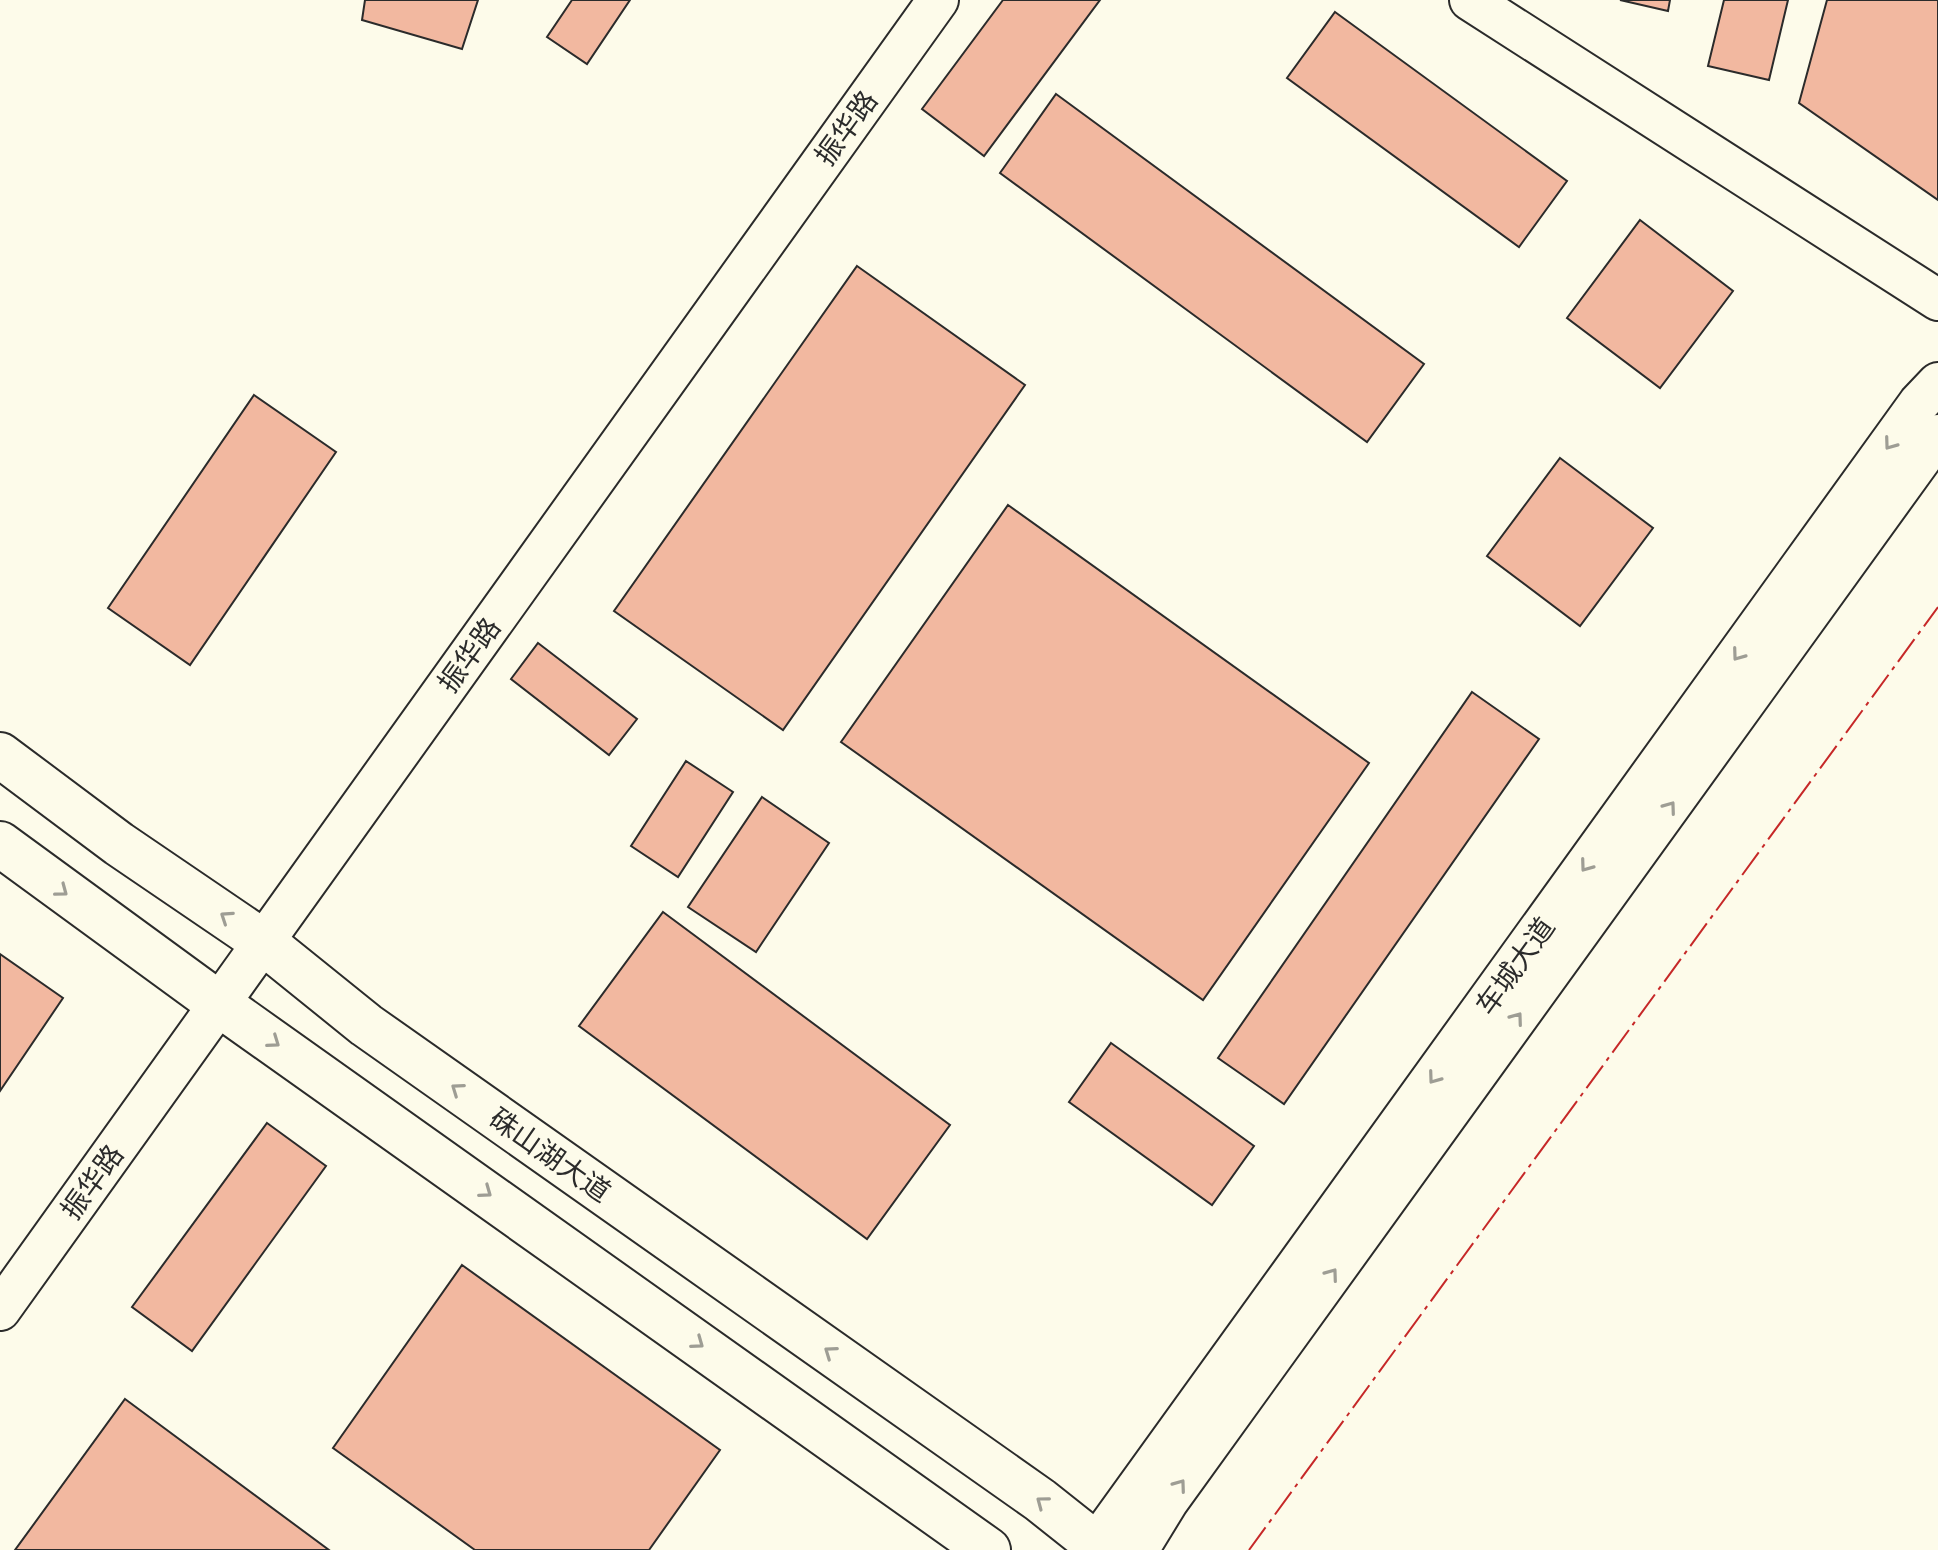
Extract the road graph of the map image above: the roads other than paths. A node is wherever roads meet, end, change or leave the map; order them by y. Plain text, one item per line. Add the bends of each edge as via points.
1 (938, 0) edge
2 (1470, 0) edge
3 (1938, 300) edge
4 (1938, 383) edge
5 (1938, 435) edge
6 (0, 755) edge
7 (0, 844) edge
8 (263, 942) junction
9 (219, 1004) junction
10 (0, 1310) edge
11 (1107, 1549) edge
12 (988, 1550) edge

1 - 8 street, 振华路
2 - 3 street
4 -> 11 street, 车城大道
11 -> 5 street, 车城大道 via 1178,1488
8 -> 6 main road, 硃山湖大道
7 -> 9 main road
8 - 9 street, 振华路
11 -> 8 main road, 硃山湖大道 via 366,1025
9 - 10 street, 振华路
9 -> 12 main road

